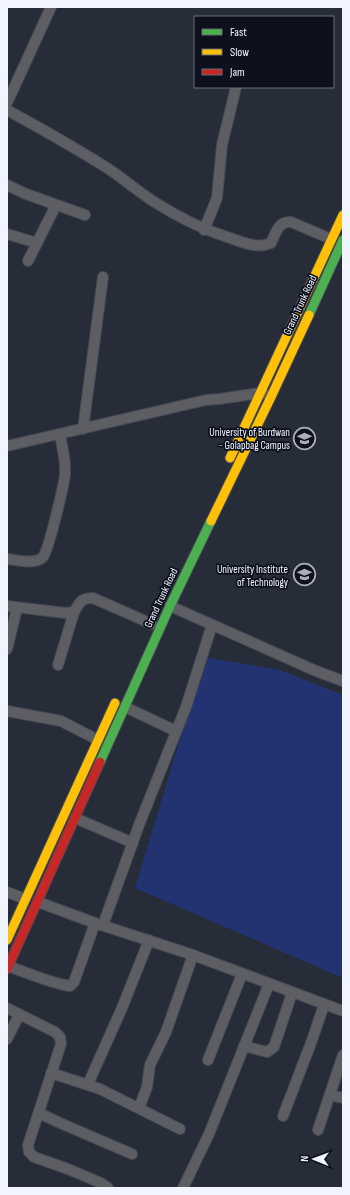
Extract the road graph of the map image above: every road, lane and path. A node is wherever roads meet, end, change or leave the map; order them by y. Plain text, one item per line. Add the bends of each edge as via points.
1 (51, 7) edge
2 (236, 88) edge
3 (7, 103) edge
4 (7, 110) edge
5 (7, 185) edge
6 (56, 205) junction
7 (85, 215) dead end
8 (343, 215) edge
9 (204, 230) junction
10 (7, 234) edge
11 (332, 239) junction
12 (343, 240) edge
13 (37, 243) junction
14 (28, 261) dead end
15 (103, 277) dead end
16 (260, 393) junction
17 (270, 397) junction
18 (83, 429) junction
19 (60, 434) junction
20 (7, 446) edge
21 (226, 466) dead end
22 (200, 522) dead end
23 (7, 559) edge
24 (7, 606) edge
25 (170, 606) junction
26 (17, 608) junction
27 (74, 612) junction
28 (212, 625) junction
29 (150, 628) joint
30 (7, 649) edge
31 (58, 665) dead end
32 (343, 680) edge
33 (118, 696) dead end
34 (125, 707) junction
35 (7, 711) edge
36 (176, 731) junction
37 (98, 740) junction
38 (75, 818) junction
39 (133, 843) junction
40 (7, 892) edge
41 (25, 899) junction
42 (38, 902) junction
43 (99, 924) junction
44 (9, 937) edge
45 (21, 938) junction
46 (149, 940) junction
47 (192, 955) junction
48 (8, 968) edge
49 (242, 974) junction
50 (269, 984) junction
51 (292, 993) junction
52 (324, 1005) junction
53 (7, 1008) edge
54 (343, 1011) edge
55 (20, 1015) junction
56 (7, 1039) edge
57 (244, 1046) junction
58 (343, 1057) edge
59 (208, 1060) dead end
60 (51, 1073) junction
61 (88, 1084) junction
62 (330, 1095) junction
63 (343, 1098) edge
64 (139, 1108) junction
65 (39, 1113) junction
66 (283, 1116) dead end
67 (180, 1129) dead end
68 (318, 1130) dead end
69 (132, 1154) dead end
70 (108, 1188) edge
71 (183, 1188) edge

1 - 3 street
2 - 9 street via 222,145 217,198
4 - 9 street via 106,167 156,203
5 - 6 street
6 - 7 street
6 - 13 street
8 - 11 main road, Grand Trunk Road
9 - 11 street via 257,246 265,246 271,243 280,224 291,222
10 - 13 street
11 - 16 main road, Grand Trunk Road
12 - 17 main road, Grand Trunk Road
13 - 14 street
15 - 18 street
16 - 17 street
16 - 18 street via 206,400
16 - 21 main road, Grand Trunk Road
17 - 25 main road, Grand Trunk Road
18 - 19 street
19 - 20 street
19 - 23 street via 65,464 64,483 43,557 36,561
22 - 29 main road, Grand Trunk Road
24 - 26 street
25 - 28 street
25 - 34 main road, Grand Trunk Road
26 - 27 street
26 - 30 street
27 - 29 street via 85,598 93,598
27 - 31 street
28 - 32 street
28 - 36 street
33 - 37 main road
34 - 36 street
34 - 38 main road, Grand Trunk Road
35 - 37 street via 60,721
36 - 39 street
37 - 41 main road
38 - 39 street
38 - 42 main road, Grand Trunk Road
39 - 43 street
40 - 41 street
41 - 44 main road
42 - 43 street
42 - 45 main road, Grand Trunk Road
43 - 46 street
43 - 48 street via 70,986
44 - 45 main road
45 - 48 main road, Grand Trunk Road
46 - 47 street
46 - 61 street
47 - 49 street
47 - 64 street via 166,1032 150,1065 147,1087
49 - 50 street
49 - 59 street
50 - 51 street
50 - 57 street
51 - 52 street
51 - 57 street via 274,1047 267,1052
52 - 54 street
52 - 66 street
53 - 55 street
55 - 56 street
55 - 60 street via 60,1037
57 - 71 street via 199,1156
58 - 62 street
60 - 61 street
60 - 65 street
61 - 64 street
62 - 63 street
62 - 68 street
64 - 67 street
65 - 69 street
65 - 70 street via 28,1145 29,1152 34,1157 68,1169

